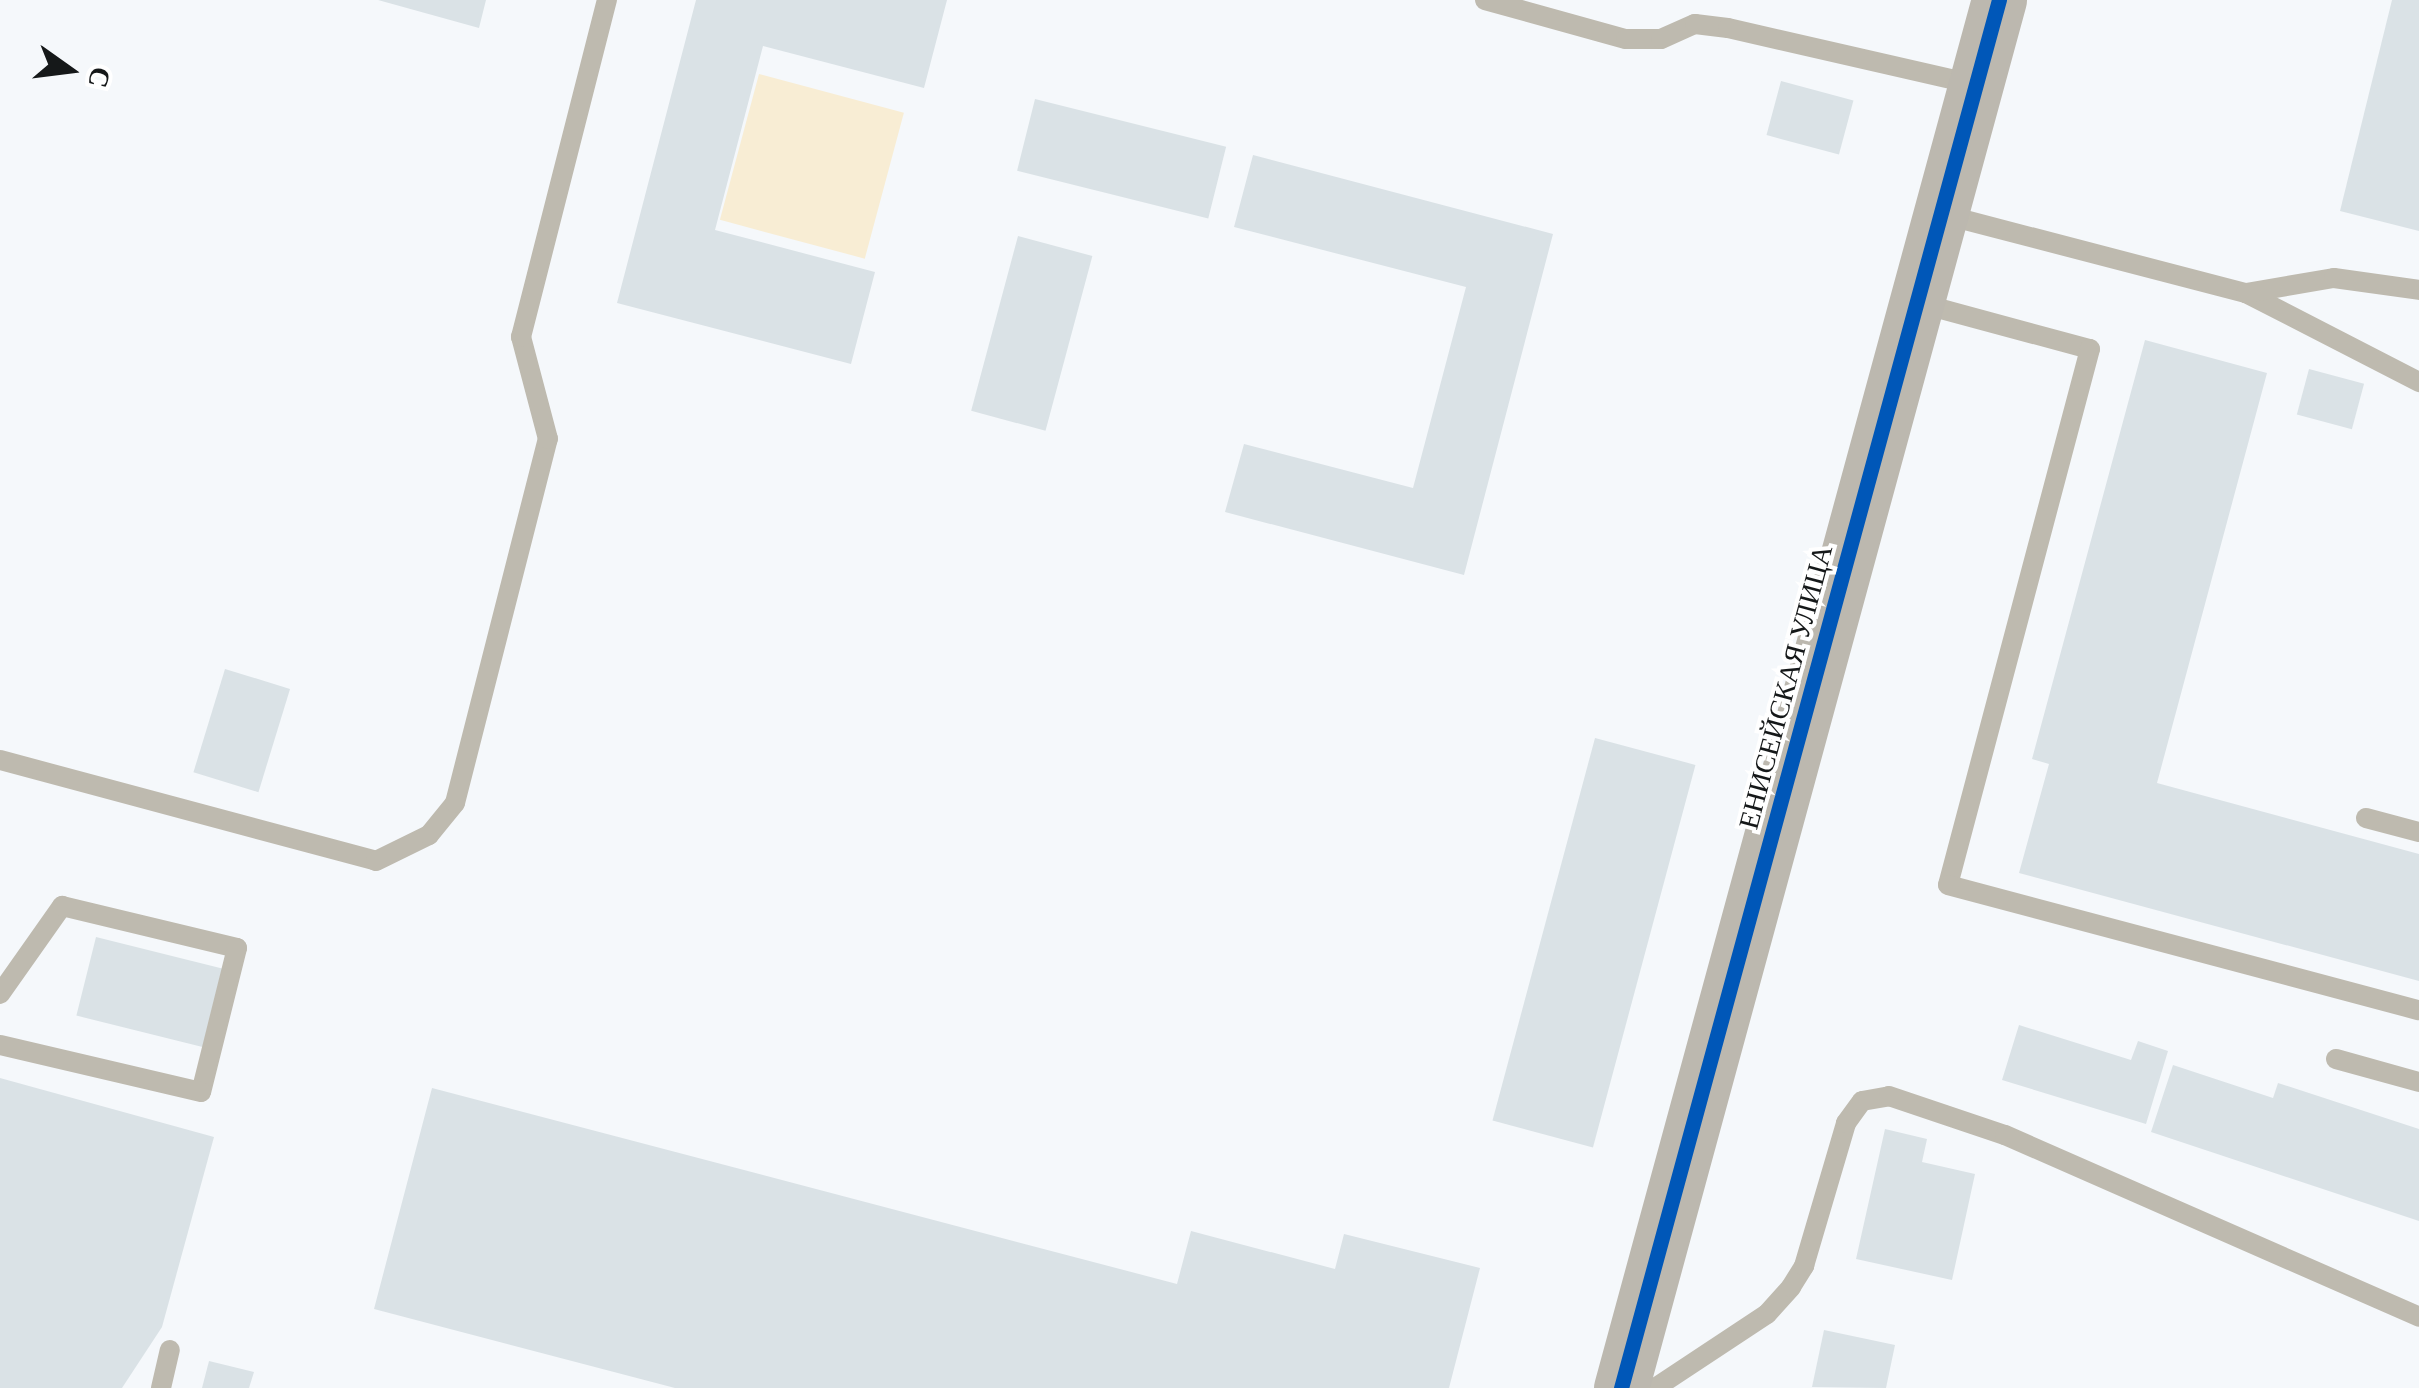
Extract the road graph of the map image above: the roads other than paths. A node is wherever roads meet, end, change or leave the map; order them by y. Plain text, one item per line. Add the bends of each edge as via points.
1 (606, 0) edge
2 (1485, 0) edge
3 (2000, 0) edge
4 (1976, 84) junction
5 (1941, 213) junction
6 (2419, 290) edge
7 (2246, 294) junction
8 (1917, 303) junction
9 (2419, 382) edge
10 (0, 760) edge
11 (2366, 818) dead end
12 (2419, 832) edge
13 (0, 994) edge
14 (2419, 1010) edge
15 (0, 1045) edge
16 (2336, 1058) dead end
17 (2419, 1082) edge
18 (2419, 1318) edge
19 (170, 1350) dead end
20 (161, 1388) edge
21 (1621, 1388) edge
22 (1655, 1388) edge

1 - 10 lane via 521,337 548,440 456,803 428,835 376,860
2 - 4 lane via 1626,39 1661,39 1694,24 1728,28
3 - 4 street, ЕНИСЕЙСКАЯ УЛИЦА
4 - 5 street, ЕНИСЕЙСКАЯ УЛИЦА
5 - 7 lane
5 - 8 street, ЕНИСЕЙСКАЯ УЛИЦА
6 - 7 lane via 2334,278
7 - 9 lane
8 - 14 lane via 2090,348 1948,885
8 - 21 street, ЕНИСЕЙСКАЯ УЛИЦА
11 - 12 lane
13 - 15 lane via 62,906 236,948 201,1092
16 - 17 lane
18 - 22 lane via 1990,1129 1888,1096 1862,1101 1846,1123 1804,1266 1791,1288 1767,1314
19 - 20 lane

